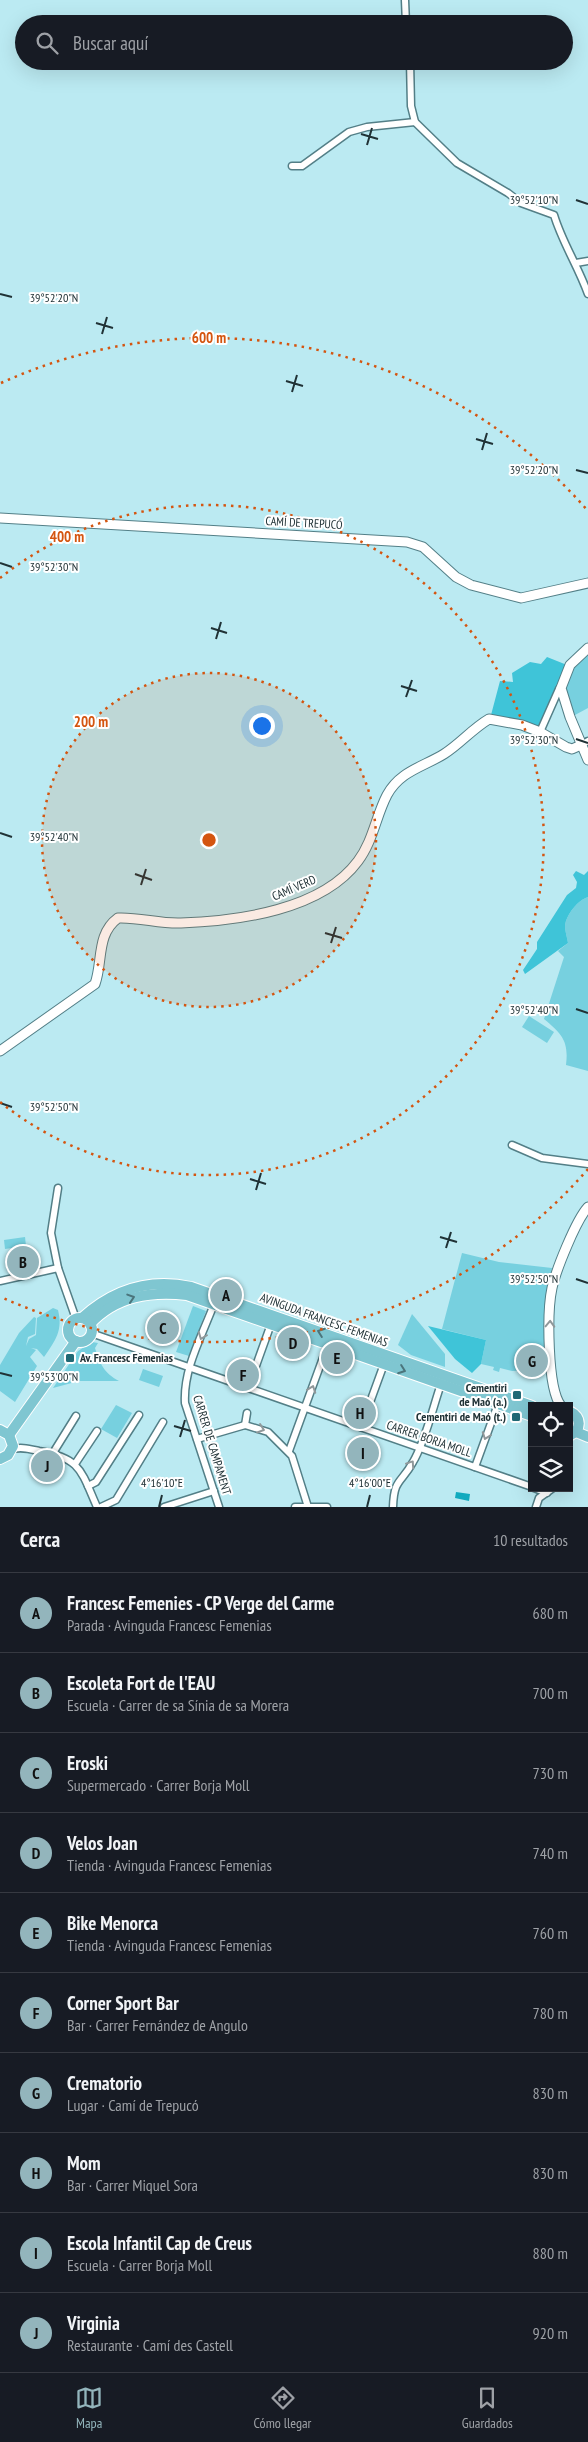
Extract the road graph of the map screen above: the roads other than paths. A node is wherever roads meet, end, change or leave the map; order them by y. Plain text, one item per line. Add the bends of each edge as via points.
1 (406, 0) edge
2 (406, 15) edge
3 (410, 70) edge
4 (415, 122) junction
5 (292, 166) dead end
6 (588, 261) edge
7 (576, 263) junction
8 (588, 294) edge
9 (0, 518) edge
10 (588, 583) edge
11 (588, 648) edge
12 (562, 688) junction
13 (540, 732) junction
14 (585, 743) edge
15 (588, 760) edge
16 (0, 1051) edge
17 (512, 1144) dead end
18 (588, 1164) edge
19 (58, 1188) dead end
20 (588, 1207) edge
21 (58, 1268) junction
22 (0, 1281) edge
23 (214, 1304) junction
24 (85, 1323) junction
25 (271, 1324) junction
26 (74, 1340) junction
27 (328, 1344) junction
28 (384, 1364) junction
29 (190, 1367) junction
30 (441, 1384) junction
31 (248, 1388) junction
32 (559, 1402) edge
33 (498, 1404) junction
34 (528, 1405) edge
35 (305, 1408) junction
36 (247, 1413) dead end
37 (573, 1414) edge
38 (139, 1415) dead end
39 (528, 1415) edge
40 (76, 1416) dead end
41 (163, 1422) dead end
42 (245, 1425) junction
43 (361, 1427) junction
44 (578, 1430) edge
45 (97, 1431) dead end
46 (4, 1432) edge
47 (588, 1437) edge
48 (197, 1439) junction
49 (419, 1448) junction
50 (12, 1450) junction
51 (289, 1451) junction
52 (52, 1453) junction
53 (0, 1459) edge
54 (75, 1464) junction
55 (475, 1467) junction
56 (88, 1486) junction
57 (528, 1486) edge
58 (214, 1491) junction
59 (547, 1493) edge
60 (180, 1505) edge
61 (97, 1507) edge
62 (101, 1507) edge
63 (164, 1507) edge
64 (219, 1507) edge
65 (295, 1507) edge
66 (308, 1507) edge
67 (327, 1507) edge
68 (393, 1507) edge
69 (536, 1507) edge

1 - 2 street
3 - 4 street
4 - 5 street via 349,132 302,166
4 - 7 street via 457,163 521,203 554,215 561,238
6 - 7 street
7 - 8 street
9 - 10 street, CAMÍ DE TREPUCÓ via 407,542 423,546 456,577 471,585 521,598
11 - 12 street via 570,665
12 - 13 street
12 - 14 street
13 - 14 street, CAMÍ VERD via 572,749
13 - 16 street, CAMÍ VERD via 503,720 488,719 445,753 411,770 397,781 388,795 358,861 343,877 320,892 290,905 248,916 181,923 118,918 110,924 102,944 99,973 94,984
14 - 15 street
17 - 18 street via 542,1158
19 - 21 street via 51,1233
32 -> 20 street via 554,1389 550,1355 551,1290 565,1251
21 - 22 street
21 - 24 street
24 -> 23 main road, AVINGUDA FRANCESC FEMENIAS via 124,1300 145,1294 187,1295
23 - 25 main road, AVINGUDA FRANCESC FEMENIAS
23 -> 29 street, CARRER DE CAMPAMENT
24 - 26 main road via 86,1340
24 - 26 main road via 69,1325
24 - 29 street, CARRER BORJA MOLL
34 -> 24 main road, AVINGUDA FRANCESC FEMENIAS via 191,1287 162,1284 132,1288 106,1299
25 - 27 main road, AVINGUDA FRANCESC FEMENIAS
25 - 31 street
26 - 46 main road
27 - 28 main road, AVINGUDA FRANCESC FEMENIAS
35 -> 27 street
28 -> 30 main road, AVINGUDA FRANCESC FEMENIAS
28 - 43 street
29 - 31 street, CARRER BORJA MOLL
29 - 48 street, CARRER DE CAMPAMENT via 185,1403
30 - 33 main road, AVINGUDA FRANCESC FEMENIAS
30 - 49 street
31 - 35 street, CARRER BORJA MOLL
33 - 39 main road, AVINGUDA FRANCESC FEMENIAS
33 -> 55 street
35 - 43 street, CARRER BORJA MOLL
35 - 51 street
36 - 42 street
37 - 44 main road
38 - 56 street via 96,1482
40 - 52 street
41 - 62 street via 116,1500
42 - 48 street
42 -> 51 street via 268,1432
43 - 49 street, CARRER BORJA MOLL
44 - 47 main road
45 - 54 street
46 - 50 main road via 12,1442
48 - 58 street, CARRER DE CAMPAMENT
49 - 55 street, CARRER BORJA MOLL
68 -> 49 street via 394,1490 413,1463
50 - 52 street
50 - 53 main road
51 - 66 street
52 - 54 street
54 - 56 street
55 - 57 street, CARRER BORJA MOLL
56 - 61 street
58 - 60 street
58 - 64 street, CARRER DE CAMPAMENT
59 - 69 street via 539,1498
60 - 63 street
65 - 66 street
66 - 67 street

